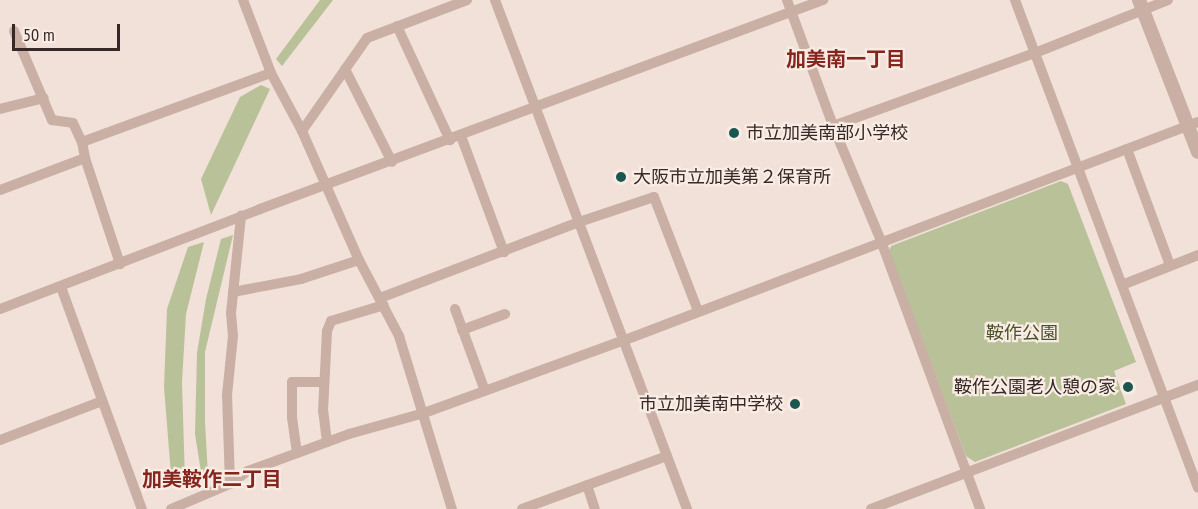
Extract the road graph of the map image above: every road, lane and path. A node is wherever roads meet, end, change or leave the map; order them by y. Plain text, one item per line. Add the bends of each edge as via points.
1 (243, 0) edge
2 (467, 0) edge
3 (495, 0) edge
4 (787, 0) edge
5 (824, 0) edge
6 (1015, 0) edge
7 (1168, 0) edge
8 (1140, 5) edge
9 (792, 12) junction
10 (397, 26) junction
11 (15, 31) dead end
12 (1035, 53) junction
13 (345, 69) junction
14 (271, 73) junction
15 (44, 98) junction
16 (0, 109) edge
17 (536, 109) junction
18 (1193, 124) edge
19 (833, 126) junction
20 (302, 131) junction
21 (455, 138) junction
22 (82, 142) junction
23 (1127, 149) junction
24 (1198, 152) edge
25 (85, 158) junction
26 (392, 162) junction
27 (1079, 168) junction
28 (328, 186) junction
29 (0, 190) edge
30 (241, 216) junction
31 (579, 222) junction
32 (881, 241) junction
33 (504, 252) junction
34 (1198, 255) edge
35 (359, 260) junction
36 (120, 264) junction
37 (1170, 265) junction
38 (1122, 285) junction
39 (61, 287) junction
40 (233, 292) junction
41 (382, 302) junction
42 (0, 309) edge
43 (455, 309) dead end
44 (698, 311) junction
45 (506, 314) dead end
46 (462, 330) junction
47 (625, 340) junction
48 (324, 382) junction
49 (1198, 385) edge
50 (484, 391) junction
51 (1164, 398) junction
52 (102, 401) junction
53 (424, 413) junction
54 (0, 440) edge
55 (327, 442) junction
56 (297, 453) junction
57 (667, 456) junction
58 (967, 472) junction
59 (230, 484) junction
60 (587, 485) junction
61 (1198, 488) edge
62 (142, 509) edge
63 (171, 509) edge
64 (452, 509) edge
65 (522, 509) edge
66 (596, 509) edge
67 (687, 509) edge
68 (871, 509) edge
69 (980, 509) edge

1 - 14 street
2 - 10 street
3 - 17 street
4 - 9 street
5 - 9 street
6 - 12 street
7 - 8 street
8 - 12 street
8 - 18 street
9 - 17 street
9 - 19 street
10 - 13 street via 367,38
10 - 21 street
11 - 15 street
12 - 19 street
12 - 27 street
13 - 20 street
13 - 26 street
14 - 20 street
14 - 22 street
15 - 16 street
15 - 22 street via 52,120 73,123
17 - 21 street
17 - 31 street
18 - 23 street
18 - 24 street
19 - 32 street
20 - 28 street
21 - 26 street
21 - 33 street
22 - 25 street
23 - 27 street
23 - 37 street
25 - 29 street
25 - 36 street
26 - 28 street
27 - 32 street
27 - 38 street
28 - 30 street
28 - 35 street
30 - 36 street
30 - 40 street
31 - 33 street
31 - 44 street via 654,197
31 - 47 street
32 - 44 street
32 - 58 street
33 - 41 street
34 - 37 street
35 - 40 street via 301,279
35 - 41 street
36 - 39 street
37 - 38 street
38 - 51 street
39 - 42 street
39 - 52 street
40 - 59 street via 227,395
41 - 48 street via 331,321
41 - 53 street via 399,336
43 - 46 street
44 - 47 street
45 - 46 street
46 - 50 street
47 - 50 street
47 - 57 street
48 - 55 street
48 - 56 street via 292,382
49 - 51 street
50 - 53 street
51 - 58 street
51 - 61 street
52 - 54 street
52 - 62 street
53 - 55 street
53 - 64 street
55 - 56 street
56 - 59 street via 248,471
57 - 60 street
57 - 67 street
58 - 68 street
58 - 69 street
59 - 63 street
60 - 65 street
60 - 66 street

